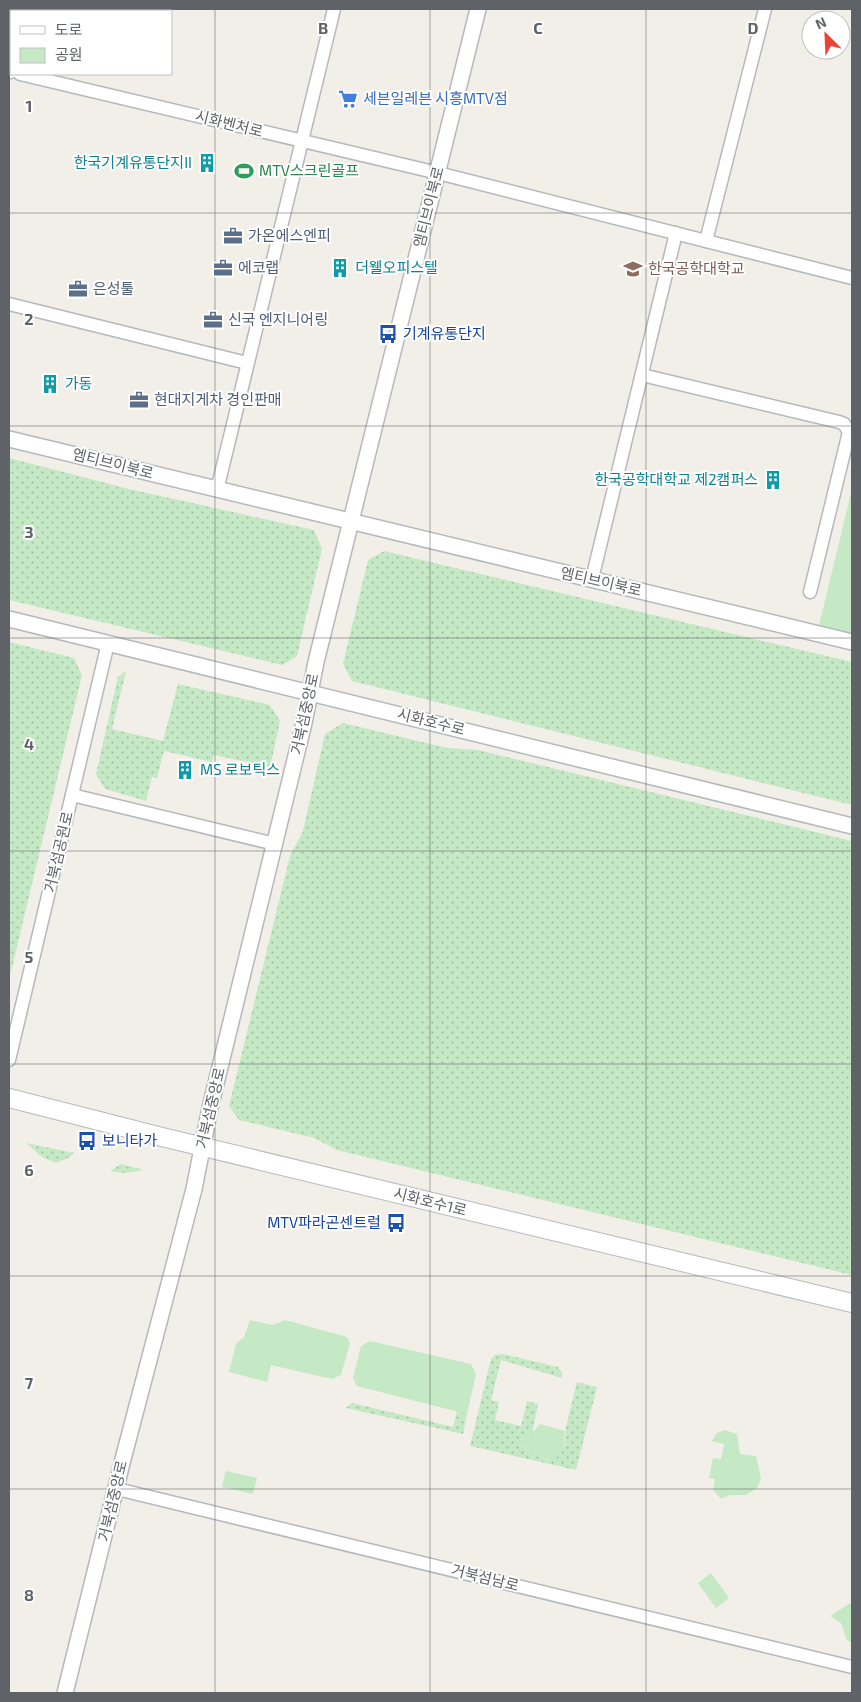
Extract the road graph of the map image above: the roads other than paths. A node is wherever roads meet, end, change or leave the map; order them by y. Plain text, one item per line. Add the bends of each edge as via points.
1 (334, 9) edge
2 (478, 9) edge
3 (765, 9) edge
4 (24, 75) edge
5 (303, 142) junction
6 (438, 172) junction
7 (676, 233) junction
8 (706, 241) junction
9 (852, 278) edge
10 (9, 304) edge
11 (247, 363) junction
12 (642, 375) junction
13 (9, 439) edge
14 (217, 490) junction
15 (351, 521) junction
16 (592, 579) junction
17 (810, 592) dead end
18 (9, 619) edge
19 (852, 642) edge
20 (108, 643) junction
21 (310, 692) junction
22 (72, 795) junction
23 (852, 826) edge
24 (275, 844) junction
25 (9, 1060) edge
26 (9, 1098) edge
27 (202, 1146) junction
28 (852, 1303) edge
29 (117, 1489) junction
30 (852, 1667) edge
31 (65, 1693) edge

1 - 5 street
2 - 6 street, 엠티브이북로
3 - 8 street
4 - 5 street, 시화벤처로
5 - 6 street, 시화벤처로
5 - 11 street
6 - 7 street, 시화벤처로
6 - 15 street, 엠티브이북로
7 - 8 street, 시화벤처로
7 - 12 street
8 - 9 street, 시화벤처로
10 - 11 street
11 - 14 street
12 - 16 street
12 - 17 street via 839,422 847,428 849,432
13 - 14 street, 엠티브이북로
14 - 15 street, 엠티브이북로
15 - 16 street, 엠티브이북로
15 - 21 street, 거북섬중앙로
16 - 19 street, 엠티브이북로
18 - 20 street, 시화호수로
20 - 21 street, 시화호수로
20 - 22 street, 거북섬공원로
21 - 23 street, 시화호수로
21 - 24 street, 거북섬중앙로
22 - 24 street
22 - 25 street, 거북섬공원로
24 - 27 street, 거북섬중앙로
26 - 27 main road, 시화호수1로
27 - 28 main road, 시화호수1로
27 - 29 street, 거북섬중앙로 via 194,1189
29 - 30 street, 거북섬남로
29 - 31 street, 거북섬중앙로

